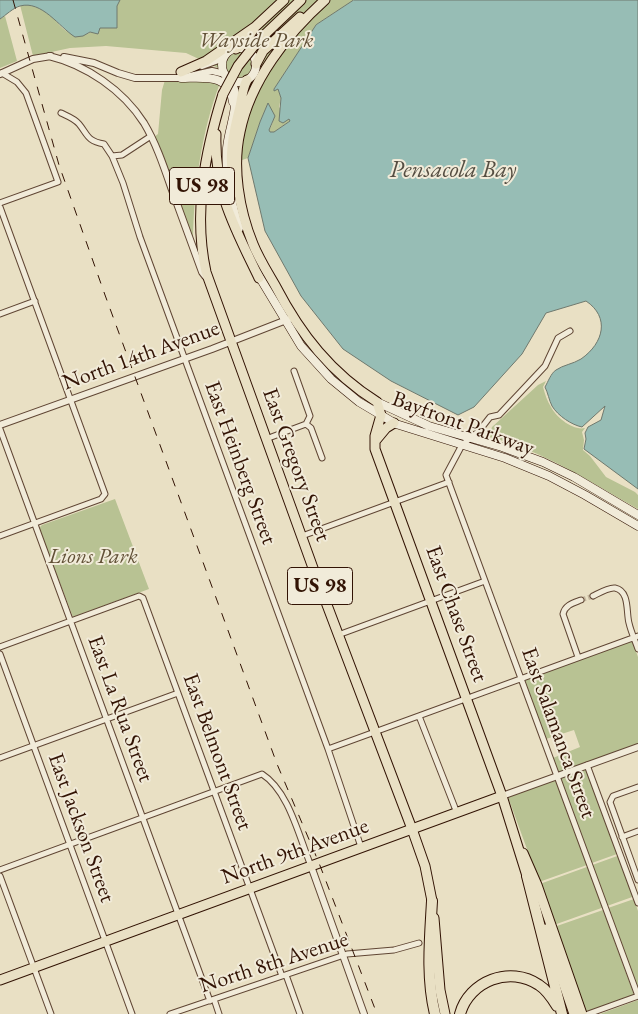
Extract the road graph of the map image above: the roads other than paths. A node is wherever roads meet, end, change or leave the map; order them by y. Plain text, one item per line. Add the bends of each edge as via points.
1 (284, 0) edge
2 (301, 0) edge
3 (318, 0) edge
4 (325, 0) edge
5 (255, 27) junction
6 (236, 49) junction
7 (49, 56) junction
8 (224, 58) junction
9 (256, 64) junction
10 (1, 73) edge
11 (225, 74) junction
12 (181, 75) junction
13 (247, 80) junction
14 (231, 81) junction
15 (61, 113) dead end
16 (217, 114) junction
17 (230, 125) junction
18 (151, 136) junction
19 (112, 156) junction
20 (0, 203) edge
21 (0, 207) edge
22 (246, 223) junction
23 (259, 278) junction
24 (208, 280) junction
25 (35, 301) junction
26 (0, 314) edge
27 (289, 319) junction
28 (570, 331) dead end
29 (230, 342) junction
30 (184, 359) junction
31 (294, 371) dead end
32 (71, 400) junction
33 (377, 402) junction
34 (380, 416) junction
35 (394, 423) junction
36 (306, 424) junction
37 (0, 425) edge
38 (0, 429) edge
39 (470, 438) junction
40 (266, 439) junction
41 (374, 442) junction
42 (462, 445) junction
43 (322, 458) dead end
44 (581, 481) junction
45 (449, 482) junction
46 (576, 490) junction
47 (395, 502) junction
48 (638, 515) edge
49 (35, 524) junction
50 (638, 526) edge
51 (0, 536) edge
52 (302, 536) junction
53 (485, 580) junction
54 (593, 596) tunnel mouth
55 (581, 600) tunnel mouth
56 (431, 601) junction
57 (70, 621) junction
58 (338, 636) junction
59 (636, 636) edge
60 (0, 647) edge
61 (638, 649) edge
62 (0, 654) edge
63 (578, 658) junction
64 (521, 678) junction
65 (178, 694) junction
66 (467, 698) junction
67 (419, 716) junction
68 (107, 720) junction
69 (374, 733) junction
70 (34, 746) junction
71 (638, 747) edge
72 (328, 749) junction
73 (0, 758) edge
74 (587, 765) junction
75 (557, 776) junction
76 (638, 787) edge
77 (214, 791) junction
78 (502, 796) junction
79 (457, 813) junction
80 (142, 817) junction
81 (412, 829) junction
82 (638, 831) edge
83 (622, 837) junction
84 (516, 838) junction
85 (70, 844) junction
86 (361, 847) junction
87 (311, 866) junction
88 (0, 870) edge
89 (0, 876) edge
90 (527, 876) junction
91 (638, 880) edge
92 (250, 889) junction
93 (432, 900) junction
94 (638, 903) edge
95 (178, 915) junction
96 (106, 942) junction
97 (419, 943) dead end
98 (343, 955) junction
99 (34, 968) junction
100 (284, 975) junction
101 (0, 980) edge
102 (638, 996) edge
103 (212, 1000) junction
104 (561, 1012) edge
105 (50, 1014) edge
106 (132, 1014) edge
107 (170, 1014) edge
108 (219, 1014) edge
109 (300, 1014) edge
110 (364, 1014) edge
111 (436, 1014) edge
112 (445, 1014) edge
113 (460, 1014) edge
114 (574, 1014) edge
115 (582, 1014) edge
116 (588, 1014) edge

1 - 5 main road
2 - 16 main road, US 98, bridge via 257,42 238,66 223,94
3 - 9 main road via 263,51
4 - 22 main road, US 98 via 281,48 257,84 242,122 237,156 240,198
5 - 6 main road
5 - 12 main road
6 - 8 main road
6 - 9 main road via 250,52
7 - 10 street
7 - 12 street via 86,60 136,78
7 - 18 street, East Gregory Street via 76,65 112,88 134,110
8 - 11 main road via 222,67
8 - 12 street
9 - 13 main road via 255,73
10 - 20 street via 17,82 26,93 58,182
11 - 12 street via 209,71 193,76
11 - 14 main road
12 - 17 main road via 218,80 225,84 233,100
13 - 14 main road
13 - 22 main road via 234,128 231,158 237,202
14 - 17 main road, Bayfront Parkway via 237,94
15 - 19 street, East Heinberg Street via 78,123 88,138 104,144
16 - 23 main road via 216,163 222,193
16 - 24 main road, US 98 via 202,189 201,226
17 - 23 main road, Bayfront Parkway via 227,162 231,197
18 - 19 street via 122,155
18 - 24 street, East Gregory Street via 202,272
19 - 30 street, East Heinberg Street
21 - 25 street
22 - 27 main road, Bayfront Parkway / US 98
23 - 27 main road, Bayfront Parkway
24 - 29 main road, East Gregory Street / US 98
25 - 26 street
25 - 32 street
27 - 29 street, North 14th Avenue
27 - 33 main road, Bayfront Parkway / US 98 via 320,354 355,387
27 - 34 main road, Bayfront Parkway via 301,346 331,379
28 - 39 street via 558,338 545,366 499,415 490,417
29 - 30 street, North 14th Avenue
29 - 40 main road, East Gregory Street / US 98
30 - 32 street, North 14th Avenue
30 - 72 street, East Heinberg Street
31 - 36 street via 310,416
32 - 37 street, North 14th Avenue
32 - 49 street via 104,497
33 - 34 main road
33 - 39 main road, Bayfront Parkway via 421,423
34 - 35 main road, Bayfront Parkway
34 - 41 main road
35 - 41 main road
35 - 42 main road, Bayfront Parkway
36 - 40 street
36 - 43 street via 311,428
38 - 49 street, East La Rua Street
39 - 42 street
39 - 44 main road, Bayfront Parkway via 528,456
40 - 52 main road, East Gregory Street / US 98
41 - 47 main road, East Chase Street
42 - 45 street via 447,472
42 - 46 main road, Bayfront Parkway via 529,467
44 - 46 street
44 - 48 main road, Bayfront Parkway
45 - 47 street
45 - 53 street, East Salamanca Street
46 - 50 main road, Bayfront Parkway
47 - 52 street
47 - 56 main road, East Chase Street
49 - 51 street
49 - 57 street, East La Rua Street
52 - 58 main road, East Gregory Street / US 98
53 - 56 street
53 - 64 street, East Salamanca Street
54 - 59 street via 611,589 619,590 627,602 628,617
55 - 63 street via 565,608 563,614
56 - 58 street
56 - 66 main road, East Chase Street
57 - 60 street
57 - 65 street, East Belmont Street via 142,596
57 - 68 street, East La Rua Street
58 - 69 main road, East Gregory Street / US 98
59 - 61 street
59 - 63 street
62 - 70 street, East Jackson Street
63 - 64 street
64 - 66 street
64 - 75 street, East Salamanca Street
65 - 68 street
65 - 77 street, East Belmont Street
66 - 67 street
66 - 78 main road, East Chase Street
67 - 69 street
67 - 79 street
68 - 70 street
68 - 80 street, East La Rua Street
69 - 72 street
69 - 81 main road, East Gregory Street / US 98
70 - 73 street
70 - 85 street, East Jackson Street
71 - 74 street, North 9th Avenue
72 - 86 street, East Heinberg Street
74 - 75 street, North 9th Avenue
74 - 94 street
75 - 78 street, North 9th Avenue
75 - 102 street, East Salamanca Street
76 - 83 street via 610,799
77 - 80 street
77 - 87 street via 262,774 276,785 284,798
77 - 92 street, East Belmont Street
78 - 79 main road, North 9th Avenue
78 - 84 main road, East Chase Street
79 - 81 main road, North 9th Avenue
80 - 85 street
80 - 95 street, East La Rua Street
81 - 86 main road, North 9th Avenue
81 - 93 main road, East Gregory Street
82 - 83 street
83 - 91 street
84 - 90 main road, East Chase Street
84 - 115 main road, East Chase Street via 537,885
85 - 88 street
85 - 96 street, East Jackson Street
86 - 87 main road, North 9th Avenue
87 - 92 main road, North 9th Avenue
87 - 98 street
89 - 99 street
90 - 104 highway
90 - 114 main road, East Chase Street
92 - 95 main road, North 9th Avenue
92 - 100 street, East Belmont Street
93 - 111 highway via 430,975
93 - 112 main road, East Gregory Street
95 - 96 main road, North 9th Avenue
95 - 103 street, East La Rua Street
96 - 99 main road, North 9th Avenue
96 - 106 street, East Jackson Street
97 - 98 street, North 8th Avenue via 394,950
98 - 100 street, North 8th Avenue
98 - 110 street
99 - 101 main road, North 9th Avenue
99 - 105 street
100 - 103 street, North 8th Avenue
100 - 109 street, East Belmont Street
102 - 116 street
103 - 107 street, North 8th Avenue
103 - 108 street, East La Rua Street
104 - 113 highway via 539,985 510,976 494,978 480,985 466,1000

